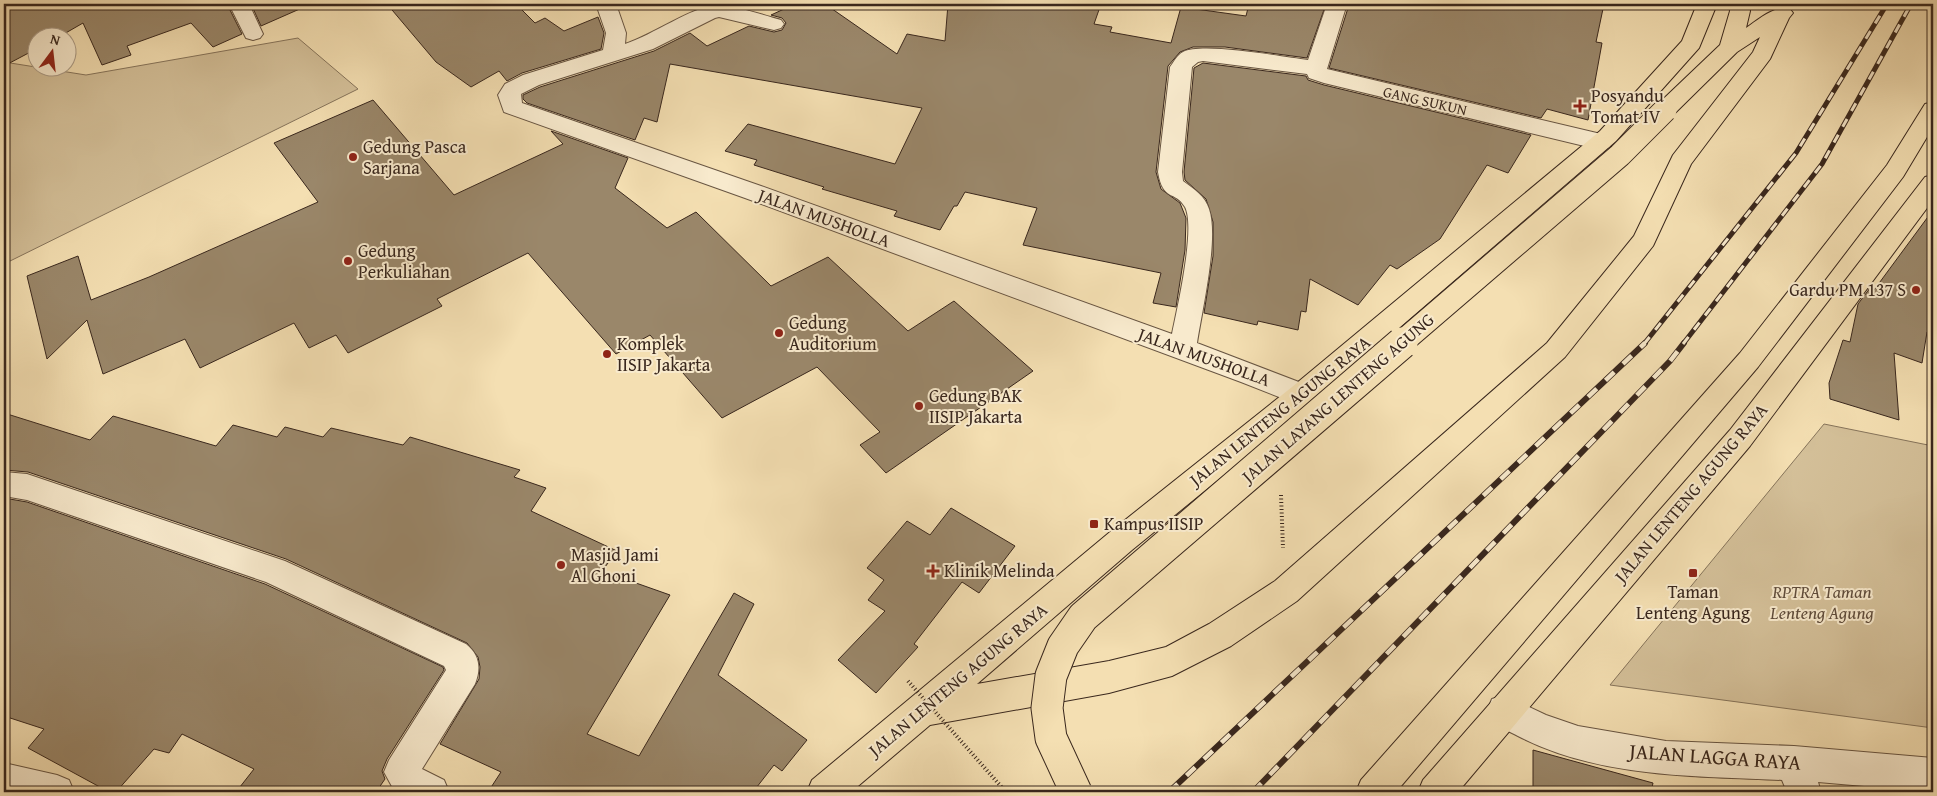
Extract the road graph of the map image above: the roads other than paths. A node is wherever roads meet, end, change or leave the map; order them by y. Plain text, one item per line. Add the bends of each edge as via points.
1 (239, 4) edge
2 (606, 4) edge
3 (1707, 4) edge
4 (1739, 4) edge
5 (1336, 7) dead end
6 (1787, 9) edge
7 (774, 24) dead end
8 (253, 34) dead end
9 (1730, 47) junction
10 (613, 55) junction
11 (1316, 68) junction
12 (1933, 109) edge
13 (1604, 139) junction
14 (1933, 183) edge
15 (1183, 349) junction
16 (1302, 395) junction
17 (4, 484) edge
18 (923, 710) junction
19 (1504, 710) junction
20 (1933, 775) edge
21 (1799, 778) edge
22 (4, 780) edge
23 (50, 792) edge
24 (432, 792) edge
25 (824, 792) edge
26 (1076, 792) edge
27 (1373, 792) edge
28 (1434, 792) edge

1 - 8 street
2 - 10 street via 616,33
3 - 13 main road, JALAN LENTENG AGUNG RAYA via 1692,43
4 - 9 main road
5 - 11 street
6 - 9 main road
6 - 18 main road via 1763,54 1681,161 1644,240 1556,350 1286,591 1220,635 1172,661 1109,677
7 - 10 street via 719,11
9 - 26 main road, JALAN LAYANG LENTENG AGUNG, bridge via 1620,155 1083,617 1063,646 1051,676 1047,708 1051,738
10 - 15 street, JALAN MUSHOLLA via 513,89 509,95 512,107
11 - 13 street, GANG SUKUN via 1317,73 1324,76
11 - 15 street via 1203,54 1186,59 1182,67 1170,172 1172,185 1194,203 1200,223
12 - 27 main road via 1895,171 1749,360
13 - 16 main road, JALAN LENTENG AGUNG RAYA
14 - 19 main road, JALAN LENTENG AGUNG RAYA via 1740,438
15 - 16 street, JALAN MUSHOLLA
16 - 18 main road, JALAN LENTENG AGUNG RAYA via 1121,541
17 - 24 street via 27,487 274,571 455,655 462,661 462,673 401,772 407,780
18 - 25 main road, JALAN LENTENG AGUNG RAYA
19 - 21 street, JALAN LAGGA RAYA via 1539,729 1578,743
19 - 28 main road, JALAN LENTENG AGUNG RAYA
20 - 21 street, JALAN LAGGA RAYA
22 - 23 street

